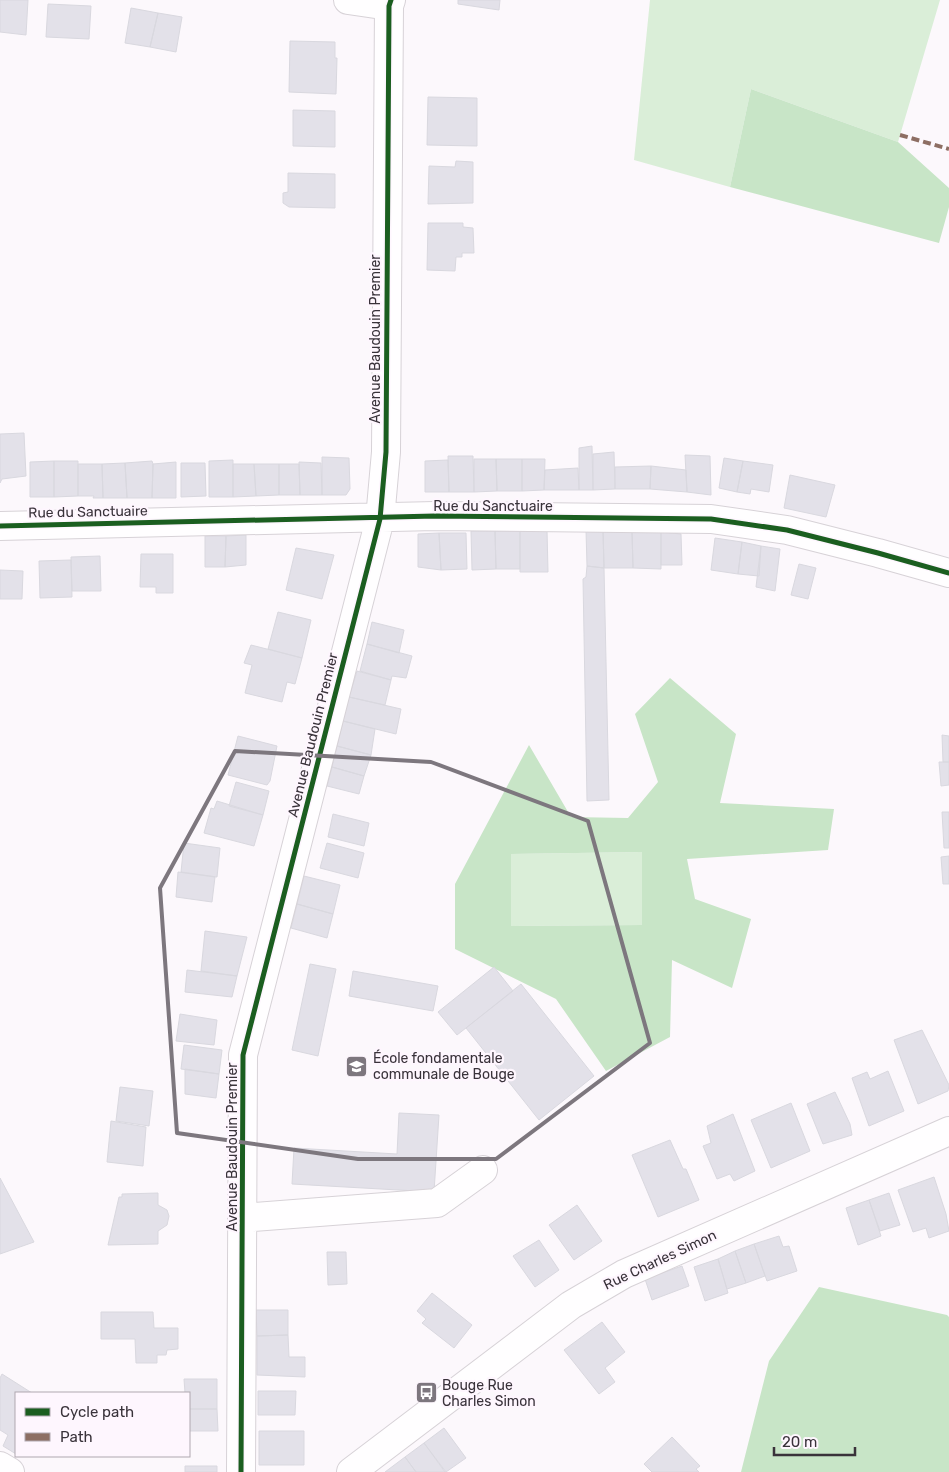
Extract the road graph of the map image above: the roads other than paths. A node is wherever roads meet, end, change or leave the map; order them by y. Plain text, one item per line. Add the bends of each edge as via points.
1 (348, 0) edge
2 (390, 3) edge
3 (380, 519) junction
4 (0, 526) edge
5 (949, 574) edge
6 (949, 1132) edge
7 (483, 1170) dead end
8 (242, 1218) junction
9 (0, 1466) edge
10 (10, 1472) edge
11 (242, 1472) edge
12 (351, 1472) edge

1 - 2 street
2 - 3 street, Avenue Baudouin Premier via 386,452
3 - 4 street, Rue du Sanctuaire
3 - 5 street, Rue du Sanctuaire via 436,516 711,520 787,530
3 - 8 street, Avenue Baudouin Premier via 244,1055
6 - 12 street, Rue Charles Simon via 624,1274 571,1305
7 - 8 street via 437,1203
8 - 11 street, Avenue Baudouin Premier
9 - 10 street

